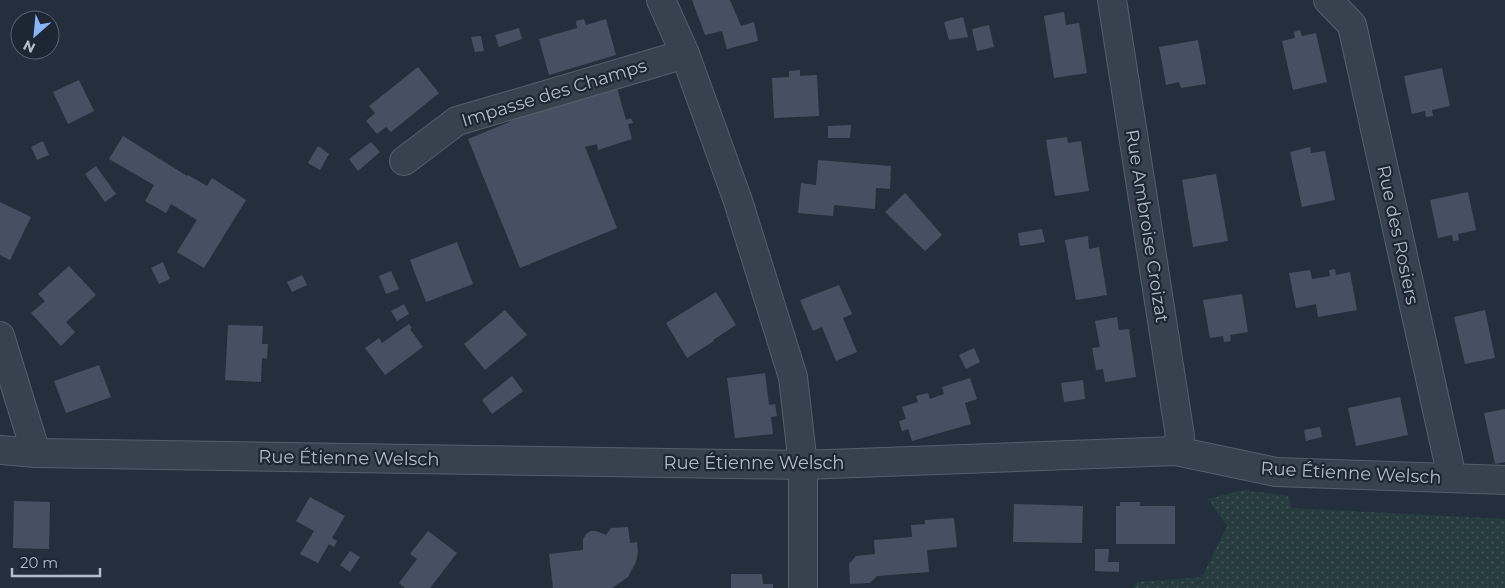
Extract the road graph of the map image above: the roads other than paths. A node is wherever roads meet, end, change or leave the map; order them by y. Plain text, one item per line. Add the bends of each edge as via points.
1 (662, 0) edge
2 (1112, 0) edge
3 (1328, 0) edge
4 (685, 54) junction
5 (404, 161) dead end
6 (0, 336) edge
7 (0, 450) edge
8 (1176, 451) junction
9 (36, 453) junction
10 (803, 465) junction
11 (1449, 478) junction
12 (1505, 480) edge
13 (803, 588) edge

1 - 4 street
2 - 8 street, Rue Ambroise Croizat via 1180,436
3 - 11 street, Rue des Rosiers via 1352,26 1447,455
4 - 5 street, Impasse des Champs via 457,121
4 - 10 street via 738,201 793,377
6 - 9 street
7 - 9 street, Rue Étienne Welsch
8 - 10 street, Rue Étienne Welsch
8 - 11 street, Rue Étienne Welsch via 1276,472
9 - 10 street, Rue Étienne Welsch
10 - 13 street
11 - 12 street, Rue Étienne Welsch

